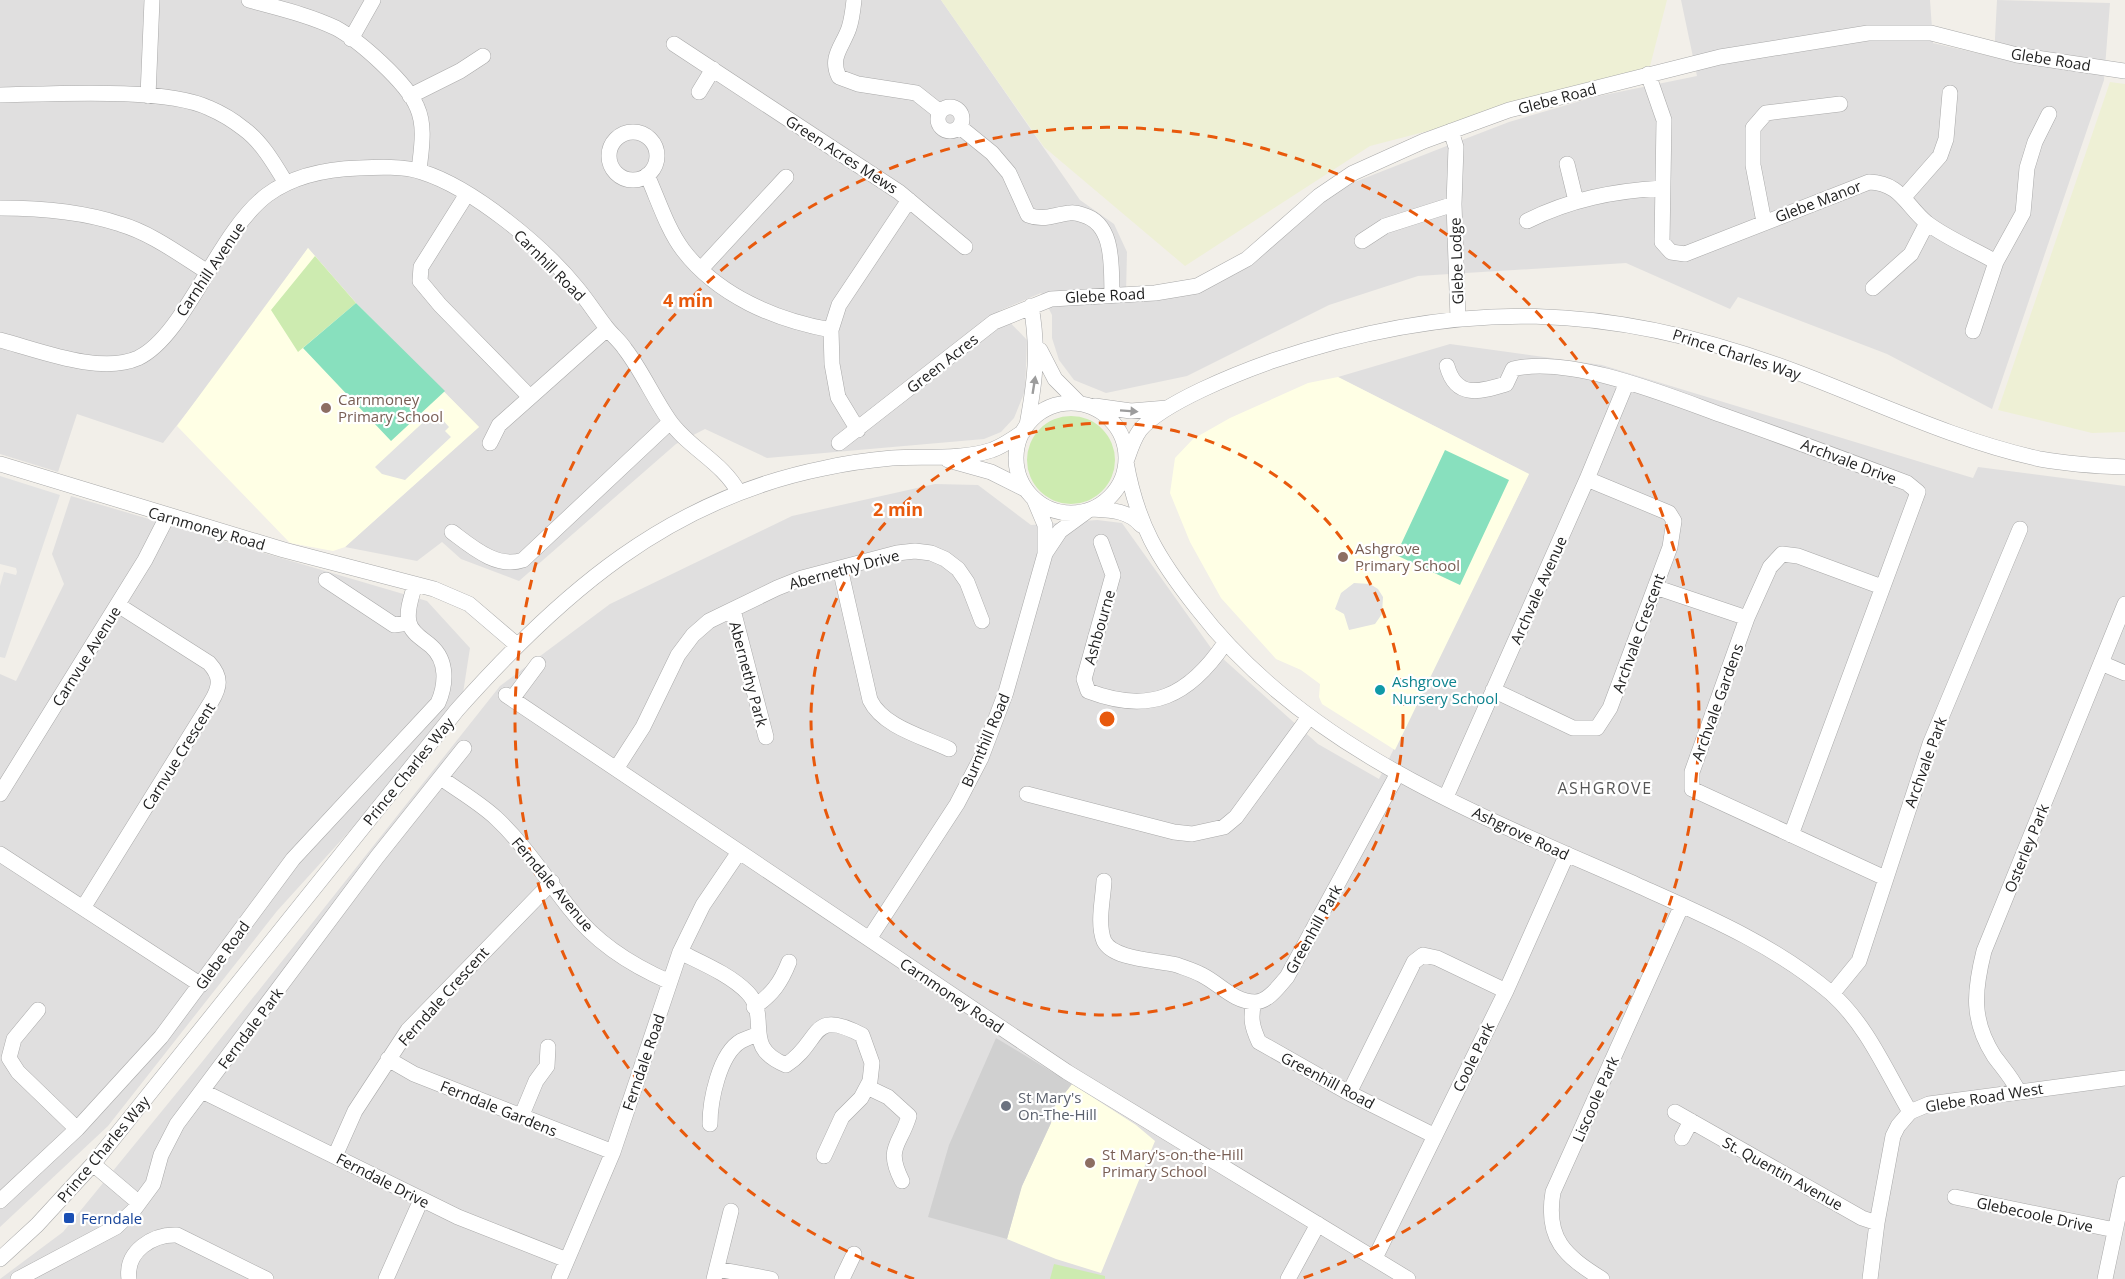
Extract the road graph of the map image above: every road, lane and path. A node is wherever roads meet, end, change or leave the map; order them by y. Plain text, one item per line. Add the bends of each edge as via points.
1 (152, 0) edge
2 (372, 0) edge
3 (854, 0) edge
4 (256, 1) edge
5 (351, 39) junction
6 (674, 44) dead end
7 (483, 56) dead end
8 (713, 69) junction
9 (2125, 71) edge
10 (1647, 74) junction
11 (699, 92) dead end
12 (1950, 93) dead end
13 (0, 95) edge
14 (148, 96) junction
15 (410, 96) junction
16 (1840, 104) dead end
17 (2049, 114) dead end
18 (1451, 131) junction
19 (1567, 164) dead end
20 (419, 171) junction
21 (647, 175) dead end
22 (786, 177) dead end
23 (286, 183) junction
24 (1662, 188) junction
25 (467, 194) junction
26 (1904, 197) junction
27 (909, 200) junction
28 (1576, 201) junction
29 (1454, 204) junction
30 (0, 208) edge
31 (1527, 221) dead end
32 (1764, 222) junction
33 (1927, 223) junction
34 (1362, 241) dead end
35 (965, 248) dead end
36 (1996, 262) junction
37 (701, 269) junction
38 (206, 272) junction
39 (1873, 288) dead end
40 (1112, 293) junction
41 (1031, 306) junction
42 (1458, 319) junction
43 (607, 328) junction
44 (831, 330) junction
45 (1972, 331) dead end
46 (0, 340) edge
47 (1037, 345) junction
48 (1447, 366) dead end
49 (1627, 382) junction
50 (530, 398) junction
51 (1083, 404) junction
52 (1171, 406) junction
53 (670, 422) junction
54 (1025, 428) junction
55 (858, 430) junction
56 (490, 443) dead end
57 (839, 443) dead end
58 (934, 456) junction
59 (1126, 461) junction
60 (0, 464) edge
61 (2125, 467) edge
62 (1587, 479) junction
63 (740, 493) junction
64 (1030, 494) junction
65 (1090, 510) junction
66 (167, 517) junction
67 (2020, 529) dead end
68 (1145, 530) junction
69 (452, 532) dead end
70 (1101, 543) dead end
71 (1045, 554) junction
72 (840, 568) junction
73 (326, 580) dead end
74 (415, 584) junction
75 (1655, 587) junction
76 (1882, 588) junction
77 (2125, 604) edge
78 (118, 605) junction
79 (733, 610) junction
80 (1747, 618) junction
81 (982, 621) dead end
82 (409, 622) junction
83 (1226, 644) junction
84 (517, 645) junction
85 (2101, 663) junction
86 (537, 664) dead end
87 (2125, 673) edge
88 (1493, 690) junction
89 (1309, 717) junction
90 (766, 737) dead end
91 (464, 748) dead end
92 (949, 749) dead end
93 (616, 769) junction
94 (1398, 772) junction
95 (441, 778) junction
96 (0, 794) edge
97 (1027, 794) dead end
98 (1446, 797) junction
99 (1791, 835) junction
100 (739, 852) junction
101 (0, 854) edge
102 (1567, 854) junction
103 (1885, 878) junction
104 (1104, 881) dead end
105 (552, 882) junction
106 (1682, 905) junction
107 (83, 908) junction
108 (869, 939) junction
109 (680, 952) junction
110 (789, 962) dead end
111 (670, 982) junction
112 (201, 985) junction
113 (1506, 991) junction
114 (1832, 994) junction
115 (1254, 1002) junction
116 (754, 1007) junction
117 (38, 1010) dead end
118 (759, 1034) junction
119 (548, 1047) dead end
120 (388, 1059) junction
121 (2125, 1078) edge
122 (867, 1087) junction
123 (202, 1091) junction
124 (2018, 1091) junction
125 (1349, 1093) junction
126 (1675, 1112) dead end
127 (1910, 1112) junction
128 (521, 1117) junction
129 (1691, 1121) junction
130 (710, 1124) dead end
131 (77, 1129) junction
132 (1435, 1136) junction
133 (1682, 1138) dead end
134 (613, 1152) junction
135 (335, 1156) junction
136 (824, 1156) dead end
137 (93, 1164) junction
138 (902, 1181) dead end
139 (2125, 1184) edge
140 (1955, 1197) dead end
141 (421, 1200) junction
142 (0, 1201) edge
143 (139, 1203) junction
144 (731, 1212) dead end
145 (1877, 1223) junction
146 (1318, 1224) junction
147 (2115, 1230) junction
148 (854, 1254) dead end
149 (1375, 1258) junction
150 (0, 1259) edge
151 (567, 1260) junction
152 (716, 1274) edge
153 (18, 1279) edge
154 (129, 1279) edge
155 (266, 1279) edge
156 (386, 1279) edge
157 (559, 1279) edge
158 (771, 1279) edge
159 (842, 1279) edge
160 (1288, 1279) edge
161 (1408, 1279) edge
162 (1602, 1279) edge
163 (1870, 1279) edge
164 (2105, 1279) edge

1 - 14 street
2 - 5 street
3 - 40 street via 849,29 836,52 835,69 839,77 916,93 940,112 947,107 958,109 962,115 960,126 1009,173 1028,215 1039,219 1072,212 1091,218 1105,233 1111,253
4 - 5 street via 295,12
5 - 15 street via 379,61
6 - 8 street, Green Acres Mews
7 - 15 street
8 - 11 street
8 - 27 street, Green Acres Mews
9 - 10 street, Glebe Road via 2017,55 1931,33 1894,31 1720,57
10 - 18 street, Glebe Road via 1509,110
10 - 24 street, Glebe Manor via 1664,120
12 - 26 street via 1946,140 1940,156
13 - 14 street
14 - 23 street via 208,107 246,130
15 - 20 street via 418,108 423,130
16 - 32 street, Glebe Manor via 1766,112 1753,128 1753,165
17 - 36 street via 2027,168 2023,213
18 - 29 street, Glebe Lodge via 1456,147
18 - 40 street, Glebe Road via 1353,173 1319,196 1247,259 1218,277 1176,290
19 - 28 street
20 - 23 street, Carnhill Road via 377,167 331,169
20 - 25 street, Carnhill Road
21 - 37 street via 683,250
22 - 37 street
23 - 38 street, Carnhill Avenue via 266,196 235,229
24 - 28 street via 1617,191
24 - 32 street, Glebe Manor via 1662,242 1671,252 1685,254
25 - 43 street, Carnhill Road via 523,235 576,286
25 - 50 street via 421,267 420,280 440,306
26 - 32 street, Glebe Manor via 1885,183 1869,182
26 - 33 street, Glebe Manor
27 - 35 street, Green Acres Mews
27 - 44 street via 839,305
28 - 31 street
29 - 34 street, Glebe Lodge via 1385,225
29 - 42 street, Glebe Lodge
30 - 38 street via 62,210 122,224
33 - 36 street, Glebe Manor
33 - 39 street via 1911,254
36 - 45 street
37 - 44 street via 751,305 807,326
38 - 46 street, Carnhill Avenue via 166,334 148,352 127,362 105,365
40 - 41 street, Glebe Road via 1051,299
41 - 47 street
41 - 55 street, Green Acres via 994,322
42 - 52 street, Prince Charles Way via 1365,333 1311,348 1250,369
42 - 61 street, Prince Charles Way via 1559,317 1668,331 1738,351 1989,446 2041,459
43 - 50 street
43 - 53 street, Carnhill Road via 625,348
44 - 55 street via 838,397
47 - 51 street via 1054,379
54 -> 47 street via 1035,381
48 - 49 street, Archvale Drive via 1450,378 1460,389 1475,392 1506,384 1513,369 1529,365
49 - 62 street, Archvale Avenue
49 - 76 street, Archvale Drive via 1907,483 1918,492
50 - 56 street via 499,425
51 -> 52 street, Prince Charles Way via 1131,411
51 - 54 street via 1067,403 1044,410
51 - 59 street via 1111,419 1120,431
52 - 59 street, Prince Charles Way via 1140,430
53 - 63 street, Carnhill Road via 724,471
53 - 69 street via 523,560 512,564 481,554
54 - 58 street, Prince Charles Way via 992,450
54 - 64 street via 1016,460 1018,475
55 - 57 street, Green Acres
58 - 63 street, Prince Charles Way via 825,468
58 - 64 street, Prince Charles Way via 991,472
59 - 65 street via 1112,496
59 - 68 street, Ashgrove Road via 1133,501
60 - 66 street, Carnmoney Road
62 - 75 street, Archvale Crescent via 1669,513 1674,521 1670,547
62 - 88 street, Archvale Avenue
63 - 84 street, Prince Charles Way via 634,546 593,575
64 - 65 street via 1059,512
64 - 71 street, Burnthill Road via 1045,525
65 - 68 street, Ashgrove Road via 1130,515
65 - 71 street, Burnthill Road via 1060,531
66 - 74 street, Carnmoney Road
66 - 78 street, Carnvue Avenue
67 - 103 street, Archvale Park via 1930,744
68 - 83 street, Ashgrove Road via 1187,596
70 - 83 street, Ashbourne via 1113,575 1084,679 1088,691 1106,698 1142,701 1162,697 1187,688 1207,670
71 - 108 street, Burnthill Road via 1006,692 981,758 951,814
72 - 79 street, Abernethy Drive via 802,578
72 - 81 street, Abernethy Drive via 897,553 931,553 958,569
72 - 92 street via 875,710 885,719
73 - 82 street via 385,620 394,624
74 - 82 street
74 - 84 street, Carnmoney Road via 469,604
75 - 80 street
75 - 88 street, Archvale Crescent via 1610,708 1597,728 1573,728
76 - 80 street, Archvale Gardens via 1798,556 1782,554 1770,567
76 - 99 street, Archvale Drive
77 - 85 street, Osterley Park
78 - 96 street, Carnvue Avenue
78 - 107 street, Carnvue Crescent via 209,663 217,671 218,690
79 - 90 street, Abernethy Park
79 - 93 street, Abernethy Drive via 709,621 678,655 643,727
80 - 99 street, Archvale Gardens via 1692,772 1692,789
82 - 112 street, Glebe Road via 413,631 434,648 445,673 438,704 293,859
83 - 89 street, Ashgrove Road
84 - 137 street, Prince Charles Way via 457,710
85 - 87 street
85 - 124 street, Osterley Park via 1979,970 1978,1026
86 - 93 street, Carnmoney Road via 509,697
88 - 98 street, Archvale Avenue
89 - 94 street, Ashgrove Road
89 - 97 street via 1236,817 1207,833 1174,832
91 - 95 street, Ferndale Park
93 - 100 street, Carnmoney Road
94 - 98 street, Ashgrove Road
94 - 115 street, Greenhill Park via 1287,977 1274,992
95 - 105 street, Ferndale Avenue via 496,818
95 - 123 street, Ferndale Park
98 - 102 street, Ashgrove Road
99 - 103 street, Archvale Gardens
100 - 108 street, Carnmoney Road
100 - 109 street, Ferndale Road via 703,905
101 - 107 street
102 - 106 street, Ashgrove Road
102 - 113 street, Coole Park
103 - 114 street, Archvale Park via 1859,961
104 - 115 street via 1101,922 1105,942 1116,952 1176,965 1203,975 1228,993
105 - 111 street, Ferndale Avenue via 572,912 609,947
105 - 120 street, Ferndale Crescent via 408,1030
106 - 114 street, Ashgrove Road via 1754,941
106 - 162 street, Liscoole Park via 1553,1192 1550,1210 1557,1241 1566,1254
107 - 112 street
108 - 146 street, Carnmoney Road via 1067,1072
109 - 111 street, Ferndale Road
109 - 116 street via 749,993
110 - 116 street via 780,984
111 - 134 street, Ferndale Road
112 - 131 street, Glebe Road via 161,1037
113 - 125 street via 1423,955 1414,962
113 - 132 street, Coole Park
114 - 127 street, Ashgrove Road via 1862,1028
115 - 125 street, Greenhill Road via 1251,1022 1259,1042
116 - 118 street
117 - 131 street via 14,1039 9,1058 18,1072
118 - 122 street via 760,1046 772,1060 786,1065 801,1056 816,1032 828,1023 841,1024 862,1035 872,1063
118 - 130 street via 739,1042 730,1054 710,1099
119 - 128 street via 547,1066
120 - 128 street, Ferndale Gardens via 414,1074
120 - 135 street, Ferndale Crescent via 355,1111
121 - 124 street, Glebe Road West
122 - 136 street via 842,1117
122 - 138 street via 888,1097 909,1116 895,1144 893,1163
123 - 135 street, Ferndale Drive
123 - 143 street, Ferndale Park via 177,1124 161,1155 153,1184
124 - 127 street, Glebe Road West via 1935,1102
125 - 132 street, Greenhill Road
126 - 129 street, St. Quentin Avenue
127 - 145 street, Glebe Road West via 1893,1136
128 - 134 street, Ferndale Gardens
129 - 133 street
129 - 145 street, St. Quentin Avenue
131 - 142 street, Glebe Road
132 - 149 street, Coole Park
134 - 151 street, Ferndale Road
135 - 141 street, Ferndale Drive
137 - 143 street
137 - 150 street, Prince Charles Way
139 - 147 street
140 - 147 street, Glebecoole Drive
141 - 151 street, Ferndale Drive
141 - 156 street
143 - 153 street, Ferndale Park via 116,1227
144 - 152 street
145 - 163 street, Glebe Road West
146 - 149 street, Carnmoney Road
146 - 160 street
147 - 164 street
148 - 159 street
149 - 161 street, Carnmoney Road
151 - 157 street, Ferndale Road
152 - 158 street
154 - 155 street via 135,1254 148,1241 164,1234 186,1238

